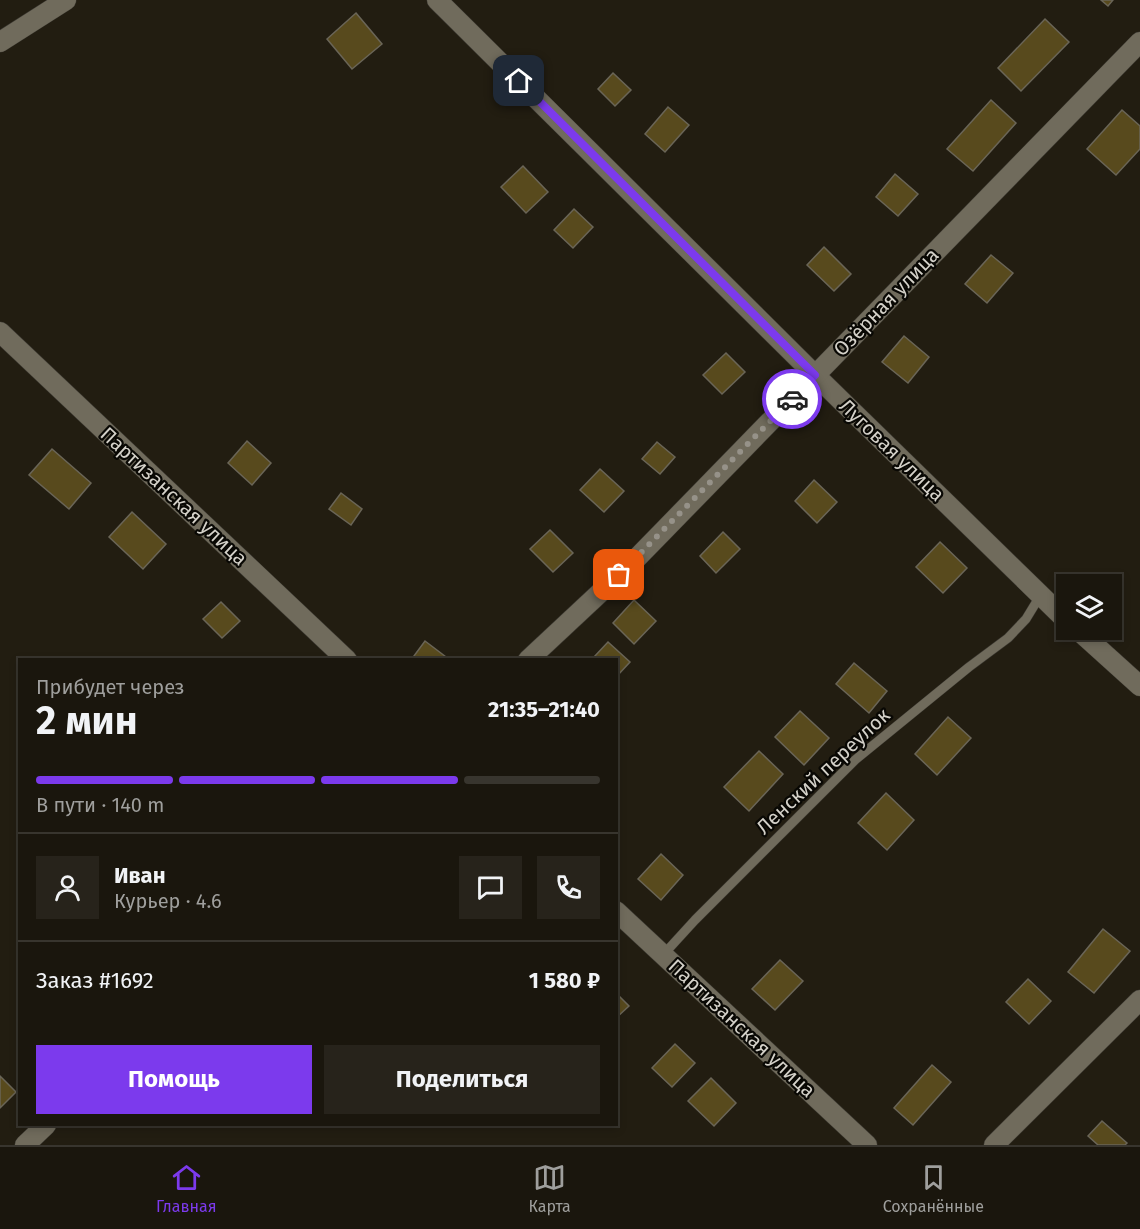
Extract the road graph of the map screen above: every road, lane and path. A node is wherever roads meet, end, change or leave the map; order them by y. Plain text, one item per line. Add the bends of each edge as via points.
1 (66, 0) edge
2 (437, 0) edge
3 (0, 42) edge
4 (1140, 42) edge
5 (0, 332) edge
6 (815, 375) junction
7 (1040, 596) junction
8 (1056, 611) edge
9 (1089, 640) edge
10 (345, 658) edge
11 (530, 658) edge
12 (1140, 686) edge
13 (618, 913) edge
14 (663, 954) junction
15 (1140, 1000) edge
16 (45, 1126) edge
17 (25, 1145) edge
18 (867, 1145) edge
19 (994, 1145) edge

1 - 3 street
2 - 6 street, Луговая улица
4 - 6 street, Озёрная улица
5 - 10 street, Партизанская улица
6 - 7 street, Луговая улица
6 - 11 street, Озёрная улица via 634,561
7 - 8 street, Луговая улица
7 - 14 lane, Ленский переулок via 1008,638 855,760
9 - 12 street
13 - 14 street, Партизанская улица
14 - 18 street, Партизанская улица
15 - 19 street
16 - 17 street

